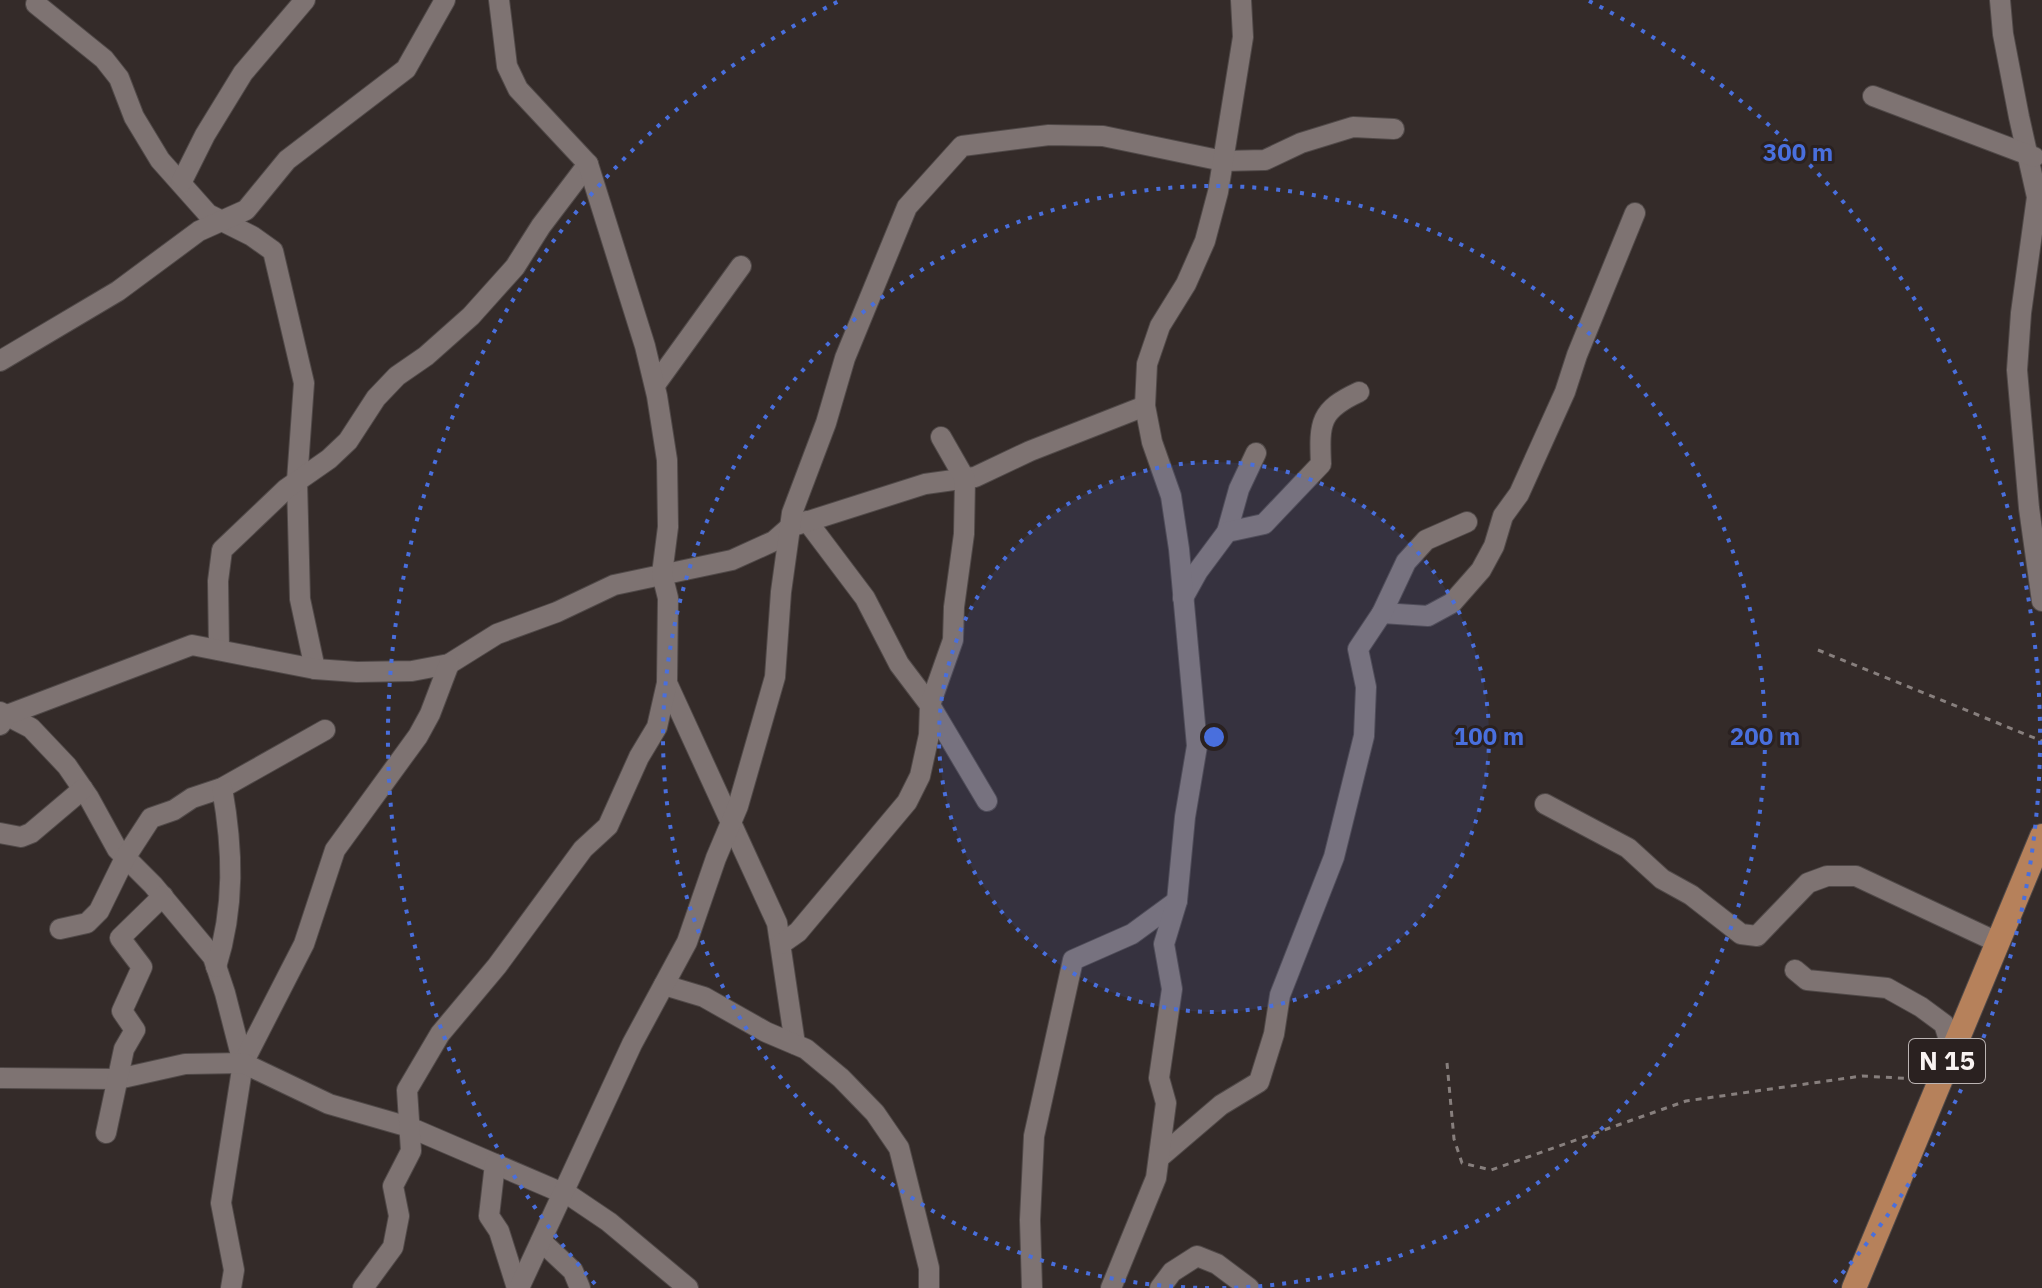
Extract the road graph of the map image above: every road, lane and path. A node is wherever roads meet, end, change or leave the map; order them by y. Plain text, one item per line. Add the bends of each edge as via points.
1 (305, 0) edge
2 (445, 0) edge
3 (499, 0) edge
4 (1241, 0) edge
5 (2000, 0) edge
6 (36, 4) dead end
7 (1873, 96) dead end
8 (1394, 129) dead end
9 (2034, 157) edge
10 (1223, 161) junction
11 (588, 164) junction
12 (181, 183) junction
13 (1635, 213) dead end
14 (224, 222) junction
15 (741, 266) dead end
16 (0, 361) edge
17 (655, 385) junction
18 (1359, 392) dead end
19 (1145, 406) junction
20 (941, 437) dead end
21 (1256, 453) dead end
22 (965, 479) junction
23 (297, 481) junction
24 (1467, 522) dead end
25 (799, 524) junction
26 (1227, 532) junction
27 (662, 574) junction
28 (1183, 598) junction
29 (2042, 601) edge
30 (1382, 613) junction
31 (219, 650) junction
32 (1818, 650) dead end
33 (449, 664) junction
34 (315, 669) junction
35 (667, 683) junction
36 (930, 705) junction
37 (2, 717) edge
38 (325, 730) dead end
39 (2042, 741) edge
40 (222, 788) junction
41 (83, 789) junction
42 (987, 801) dead end
43 (1545, 804) dead end
44 (731, 823) junction
45 (0, 833) edge
46 (2042, 836) edge
47 (125, 858) junction
48 (163, 896) junction
49 (1177, 901) junction
50 (60, 929) dead end
51 (1997, 942) junction
52 (781, 944) junction
53 (216, 967) junction
54 (1795, 970) dead end
55 (664, 985) junction
56 (795, 1044) junction
57 (1952, 1049) junction
58 (243, 1063) junction
59 (1447, 1063) dead end
60 (0, 1078) edge
61 (118, 1079) junction
62 (1939, 1081) junction
63 (409, 1127) junction
64 (106, 1133) dead end
65 (1159, 1158) junction
66 (495, 1164) junction
67 (564, 1194) junction
68 (541, 1241) junction
69 (231, 1288) edge
70 (363, 1288) edge
71 (518, 1288) edge
72 (580, 1288) edge
73 (688, 1288) edge
74 (929, 1288) edge
75 (1032, 1288) edge
76 (1111, 1288) edge
77 (1160, 1288) edge
78 (1249, 1288) edge
79 (1854, 1288) edge

1 - 12 street via 243,73
2 - 14 street via 406,69 287,160 246,210
3 - 11 street via 507,66 518,89
4 - 10 street via 1243,37
5 - 9 street via 2003,34
6 - 12 street via 104,59 160,160
7 - 9 street
8 - 10 street via 1353,127 1265,160
9 - 29 street via 2037,197 2017,370
10 - 19 street via 1205,241 1160,326 1147,364
10 - 25 street via 1103,136 1049,135 962,146 907,207 845,358 792,513
11 - 17 street
11 - 23 street via 515,267 480,306 397,376 348,441
12 - 14 street via 208,214
13 - 30 street via 1565,392 1481,570 1452,603 1428,616
14 - 16 street via 199,231 118,291
14 - 23 street via 273,251 304,383
15 - 17 street
17 - 27 street via 667,460
18 - 26 street via 1324,415 1321,464 1283,506 1264,524
19 - 22 street
19 - 28 street via 1171,496
20 - 22 street
21 - 26 street
22 - 25 street via 925,484
22 - 36 street via 953,640
23 - 31 street via 222,550
23 - 34 street via 300,599
24 - 30 street via 1426,540 1406,562
25 - 27 street via 732,560
25 - 36 street via 865,598 899,664
25 - 44 street via 781,592 775,677
26 - 28 street
27 - 33 street via 614,585 497,634
27 - 35 street via 668,598
28 - 49 street via 1197,746
30 - 65 street via 1358,649 1366,687 1364,736 1334,857 1280,995 1259,1082 1211,1112
31 - 34 street
31 - 37 street via 192,645
32 - 39 path
33 - 34 street via 412,671
33 - 58 street via 418,736 335,850 304,944
35 - 44 street
35 - 63 street via 657,727 608,826 583,849 440,1034 407,1090
36 - 42 street
36 - 52 street via 920,776 907,802 798,932
37 - 41 street via 31,728
38 - 40 street
40 - 47 street via 151,818
40 - 53 street via 231,880
41 - 45 street via 31,833
41 - 47 street
43 - 51 street via 1628,848 1662,879 1741,934 1757,936 1808,883 1827,876 1856,876
44 - 52 street via 777,923
44 - 55 street via 687,942
46 - 51 main road, N 15
47 - 48 street
47 - 50 street via 99,911 87,923
48 - 53 street
48 - 61 street via 120,938 142,967 122,1011 135,1030 124,1049
49 - 65 street via 1164,944 1172,989 1159,1078 1166,1103
49 - 75 street via 1132,934 1073,960 1034,1136
51 - 57 main road, N 15
52 - 56 street
53 - 58 street
54 - 57 street via 1807,980 1887,988 1944,1024
55 - 56 street via 704,997
55 - 67 street
56 - 74 street via 841,1078 899,1148 929,1268
57 - 62 main road, N 15
58 - 61 street via 185,1064
58 - 63 street via 329,1104
58 - 69 street via 221,1203 234,1270
59 - 62 path via 1454,1139 1462,1163 1491,1170 1686,1101 1862,1076
60 - 61 street
61 - 64 street
62 - 79 main road, N 15
63 - 66 street
63 - 70 street via 411,1151 393,1186 399,1216 393,1247
65 - 76 street via 1156,1178
66 - 67 street
66 - 71 street via 489,1216
67 - 68 street
67 - 73 street via 609,1222
68 - 71 street
68 - 72 street via 573,1271
77 - 78 street via 1172,1272 1197,1256

